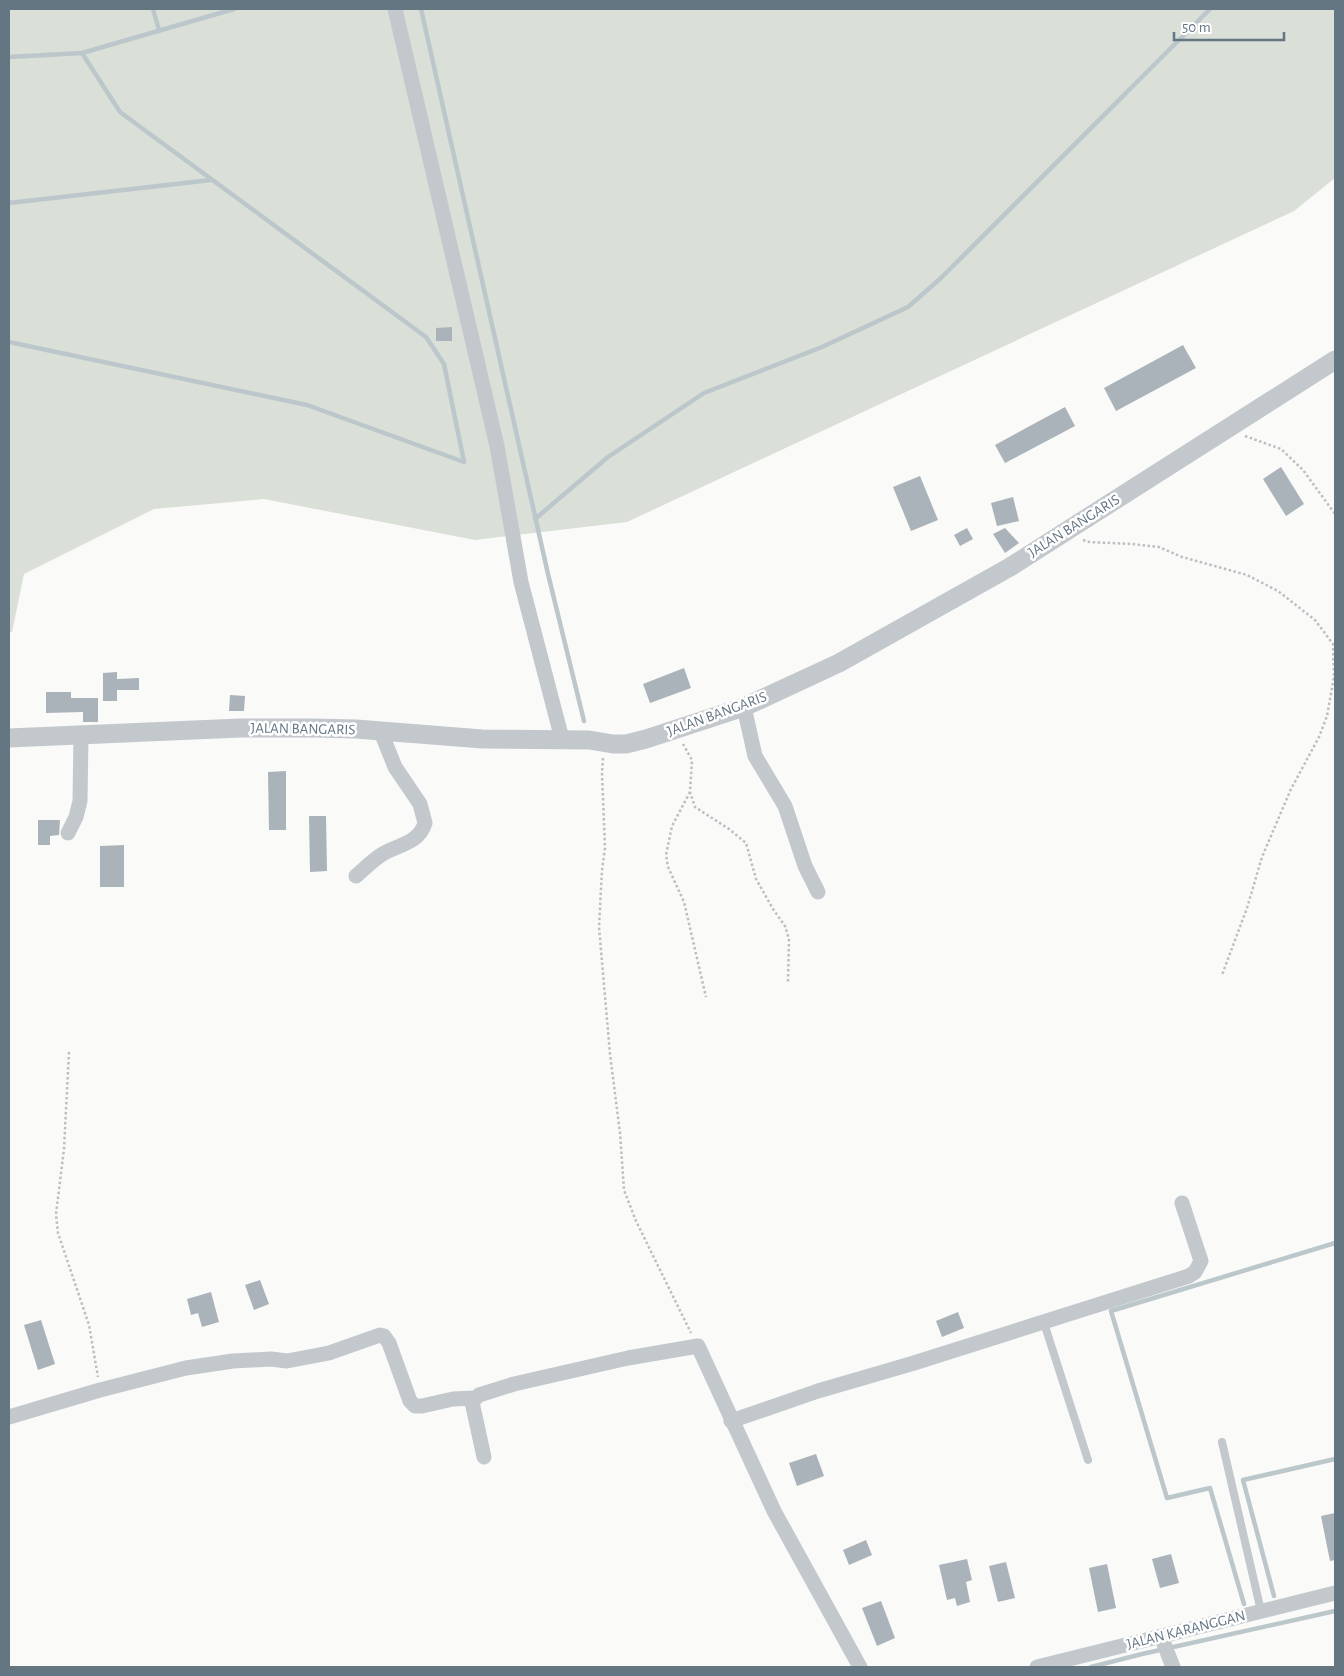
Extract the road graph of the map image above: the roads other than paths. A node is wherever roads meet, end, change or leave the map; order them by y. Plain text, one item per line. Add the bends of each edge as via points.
1 (395, 9) edge
2 (1335, 360) edge
3 (744, 706) junction
4 (381, 732) junction
5 (81, 735) junction
6 (9, 738) edge
7 (562, 739) junction
8 (68, 834) dead end
9 (356, 876) dead end
10 (818, 892) dead end
11 (1182, 1203) dead end
12 (1044, 1323) junction
13 (474, 1398) junction
14 (9, 1417) edge
15 (731, 1421) junction
16 (1222, 1442) dead end
17 (484, 1457) dead end
18 (1088, 1460) dead end
19 (1335, 1593) edge
20 (1261, 1611) junction
21 (1161, 1636) junction
22 (1076, 1663) edge
23 (860, 1667) edge
24 (1037, 1667) edge
25 (1172, 1667) edge

1 - 7 street via 497,446 521,582
2 - 3 street, JALAN BANGARIS via 1002,571 839,663
3 - 7 street, JALAN BANGARIS via 626,744
3 - 10 street via 755,756 784,806 805,866
4 - 5 street, JALAN BANGARIS via 240,728
4 - 7 street, JALAN BANGARIS
4 - 9 street via 395,767 420,804 425,824 413,840 382,854
5 - 6 street, JALAN BANGARIS
5 - 8 street via 80,801
11 - 12 street via 1201,1261 1195,1272
12 - 15 street via 818,1391
12 - 18 lane
13 - 14 street via 415,1406 410,1401 389,1343 380,1336 329,1353 287,1361 233,1361 186,1368
13 - 15 street via 514,1384 600,1364 698,1346
13 - 17 street via 473,1410
15 - 23 street via 774,1511
16 - 20 lane
19 - 20 street, JALAN KARANGGAN
20 - 21 street, JALAN KARANGGAN
21 - 22 street, JALAN KARANGGAN
21 - 25 street
22 - 24 street, JALAN KARANGGAN

